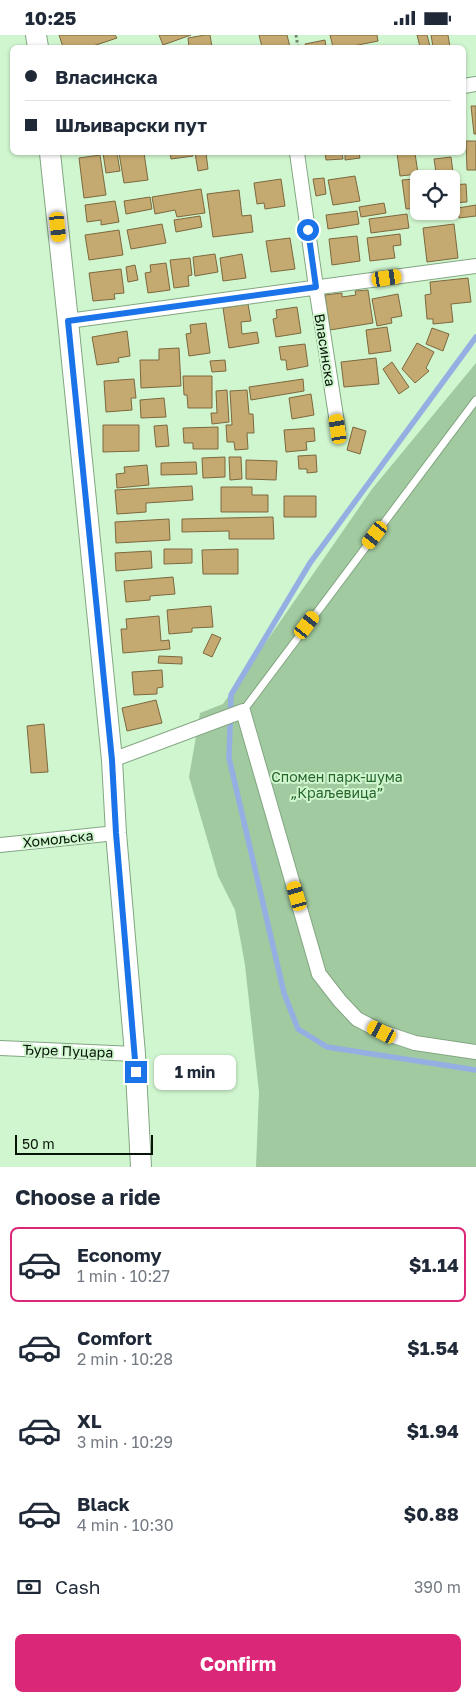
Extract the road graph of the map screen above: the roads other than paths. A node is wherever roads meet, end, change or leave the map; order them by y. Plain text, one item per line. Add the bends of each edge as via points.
1 (50, 155) edge
2 (297, 155) edge
3 (476, 267) edge
4 (316, 287) junction
5 (68, 321) junction
6 (476, 400) edge
7 (338, 429) dead end
8 (243, 711) junction
9 (112, 760) junction
10 (116, 833) junction
11 (0, 845) edge
12 (0, 1048) edge
13 (476, 1052) edge
14 (135, 1053) junction
15 (141, 1167) edge

1 - 5 main road
2 - 4 street, Власинска
3 - 4 street
4 - 5 street
4 - 7 street, Власинска
5 - 9 main road
6 - 8 lane
8 - 9 street
8 - 13 street via 319,974 357,1019 382,1032 415,1043
9 - 10 main road
10 - 11 street, Хомољска
10 - 14 main road
12 - 14 street, Ђуре Пуцара
14 - 15 main road

